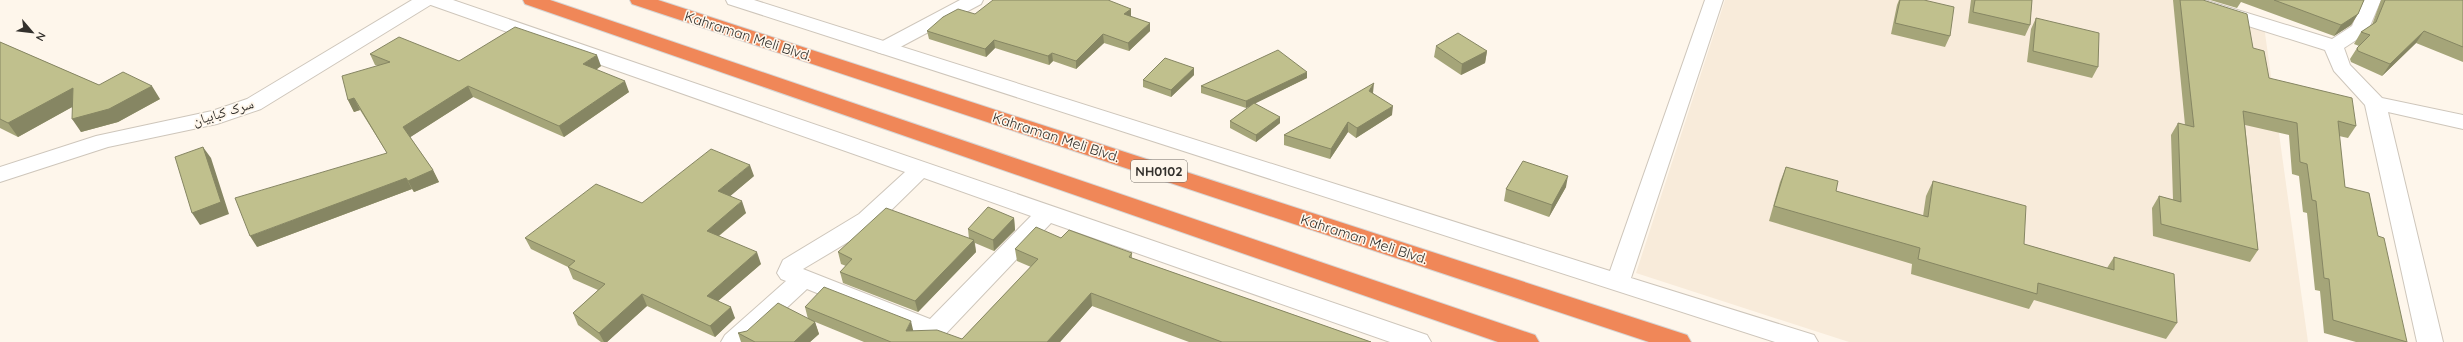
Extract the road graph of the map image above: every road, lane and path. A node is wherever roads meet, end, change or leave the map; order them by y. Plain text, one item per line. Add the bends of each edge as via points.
1 (425, 0) edge
2 (435, 0) edge
3 (532, 0) edge
4 (639, 0) edge
5 (735, 0) edge
6 (974, 0) edge
7 (1714, 0) edge
8 (2185, 0) edge
9 (2372, 0) edge
10 (2334, 46) junction
11 (884, 48) junction
12 (2375, 103) junction
13 (2463, 122) edge
14 (921, 169) junction
15 (0, 175) edge
16 (1047, 213) junction
17 (803, 279) junction
18 (1618, 282) junction
19 (928, 336) edge
20 (734, 342) edge
21 (1418, 342) edge
22 (1526, 342) edge
23 (1678, 342) edge
24 (1806, 342) edge
25 (2430, 342) edge

1 - 15 street, سرک کبابیان via 254,104 217,117 104,141
2 - 14 street
3 - 22 highway
4 - 23 highway, Kahraman Meli Blvd. / NH0102
5 - 11 street
6 - 11 street
7 - 18 street
8 - 10 street
9 - 10 street via 2360,29
10 - 12 street via 2341,67
11 - 18 street
12 - 13 street
12 - 25 street
14 - 16 street
14 - 17 street via 867,220 791,266 789,273
16 - 19 street
16 - 21 street
17 - 19 street
17 - 20 street
18 - 24 street

